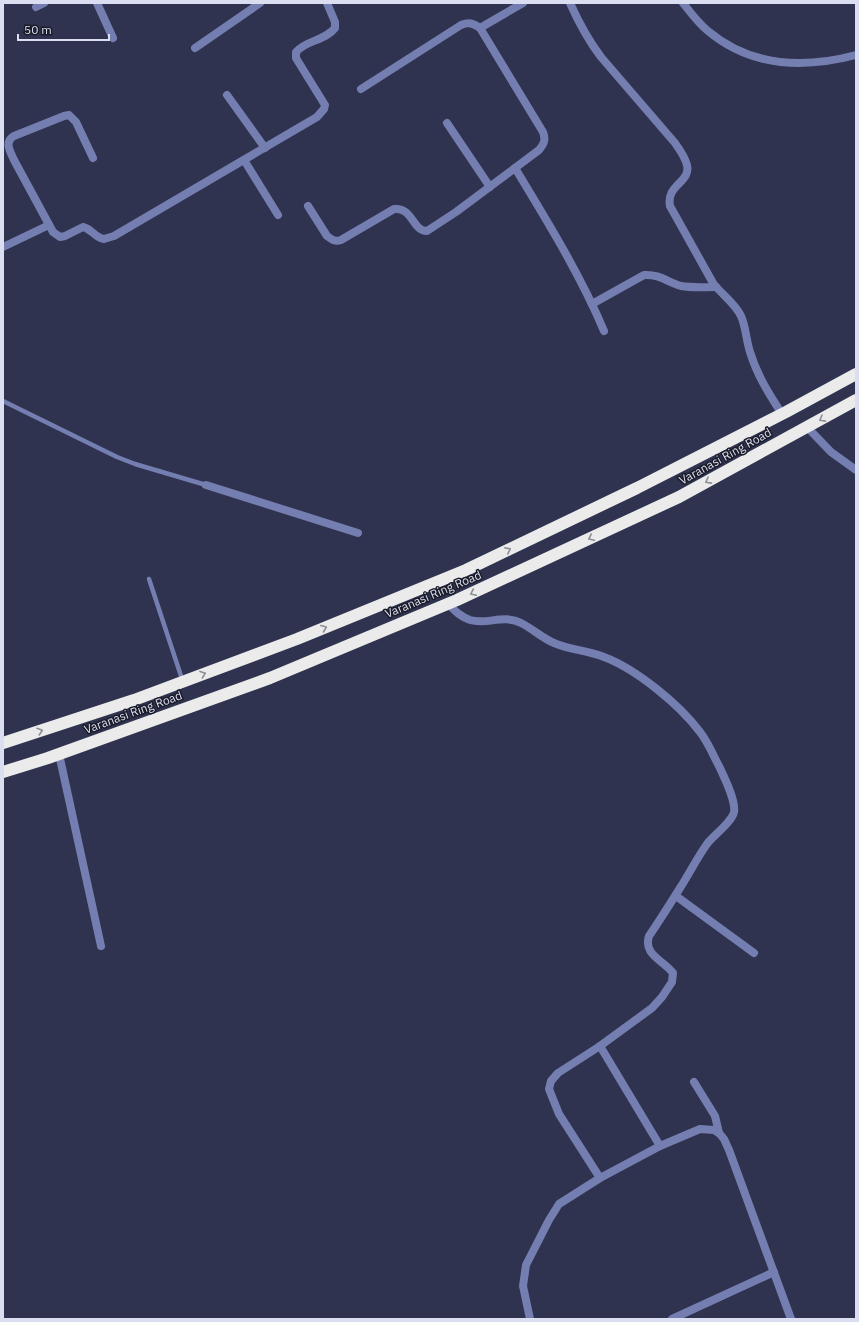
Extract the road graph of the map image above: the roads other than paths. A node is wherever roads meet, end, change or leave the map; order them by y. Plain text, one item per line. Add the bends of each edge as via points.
1 (44, 3) edge
2 (97, 3) edge
3 (260, 3) edge
4 (327, 3) edge
5 (523, 3) edge
6 (570, 3) edge
7 (684, 3) edge
8 (36, 7) dead end
9 (480, 28) junction
10 (113, 38) dead end
11 (196, 48) dead end
12 (856, 55) edge
13 (361, 89) dead end
14 (227, 95) dead end
15 (447, 123) dead end
16 (265, 148) junction
17 (93, 158) dead end
18 (244, 160) junction
19 (515, 168) junction
20 (490, 187) junction
21 (308, 206) dead end
22 (278, 215) dead end
23 (49, 225) junction
24 (3, 247) edge
25 (716, 287) junction
26 (592, 304) junction
27 (604, 331) dead end
28 (856, 374) edge
29 (856, 400) edge
30 (3, 401) edge
31 (782, 414) junction
32 (807, 427) junction
33 (856, 470) edge
34 (206, 485) joint
35 (358, 533) dead end
36 (149, 579) dead end
37 (448, 604) junction
38 (183, 682) junction
39 (3, 743) edge
40 (59, 754) junction
41 (3, 772) edge
42 (676, 896) junction
43 (101, 946) dead end
44 (754, 953) dead end
45 (600, 1046) junction
46 (694, 1082) dead end
47 (719, 1133) junction
48 (660, 1146) junction
49 (600, 1178) junction
50 (774, 1272) junction
51 (530, 1319) edge
52 (672, 1319) edge
53 (792, 1319) edge

1 - 8 street
2 - 10 street
3 - 11 street
4 - 16 street via 335,28 328,36 303,46 296,52 296,58 325,105 324,109 317,118
5 - 9 street
6 - 25 street via 591,43 682,153 688,167 683,180 670,193 670,206
7 - 12 street via 707,30 737,51 750,56 788,63 812,63
9 - 13 street via 470,23 462,25
9 - 19 street via 545,139 539,150
14 - 16 street
15 - 20 street
16 - 18 street
17 - 23 street via 76,122 69,115 10,139 8,145 11,155
18 - 22 street
18 - 23 street via 108,238 101,239 83,226 60,237
19 - 20 street
19 - 26 street via 556,235
20 - 21 street via 428,231 421,230 403,210 394,209 336,241 327,236
23 - 24 street
25 - 26 street via 688,287 652,274 644,275
25 - 31 street via 740,314 760,379
26 - 27 street
28 - 31 highway, Varanasi Ring Road
29 -> 32 highway, Varanasi Ring Road
30 - 34 lane via 117,457
38 -> 31 highway, Varanasi Ring Road via 298,639 466,570 637,488
32 - 33 street via 831,452
32 -> 37 highway, Varanasi Ring Road via 679,497
34 - 35 street
36 - 38 lane
37 - 40 highway, Varanasi Ring Road via 270,678
37 - 42 street via 458,614 470,619 512,619 555,644 616,662 641,677 673,703 701,733 721,770 731,794 734,812 707,845
39 -> 38 highway, Varanasi Ring Road
40 - 41 highway, Varanasi Ring Road
40 - 43 street
42 - 44 street
42 - 45 street via 647,943 652,954 673,973 672,982 652,1008
45 - 48 street
45 - 49 street via 558,1073 551,1081 549,1089 559,1114
46 - 47 street via 715,1116
47 - 48 street via 700,1129
47 - 50 street via 729,1150
48 - 49 street
49 - 51 street via 559,1204 526,1265 523,1286
50 - 52 street
50 - 53 street

